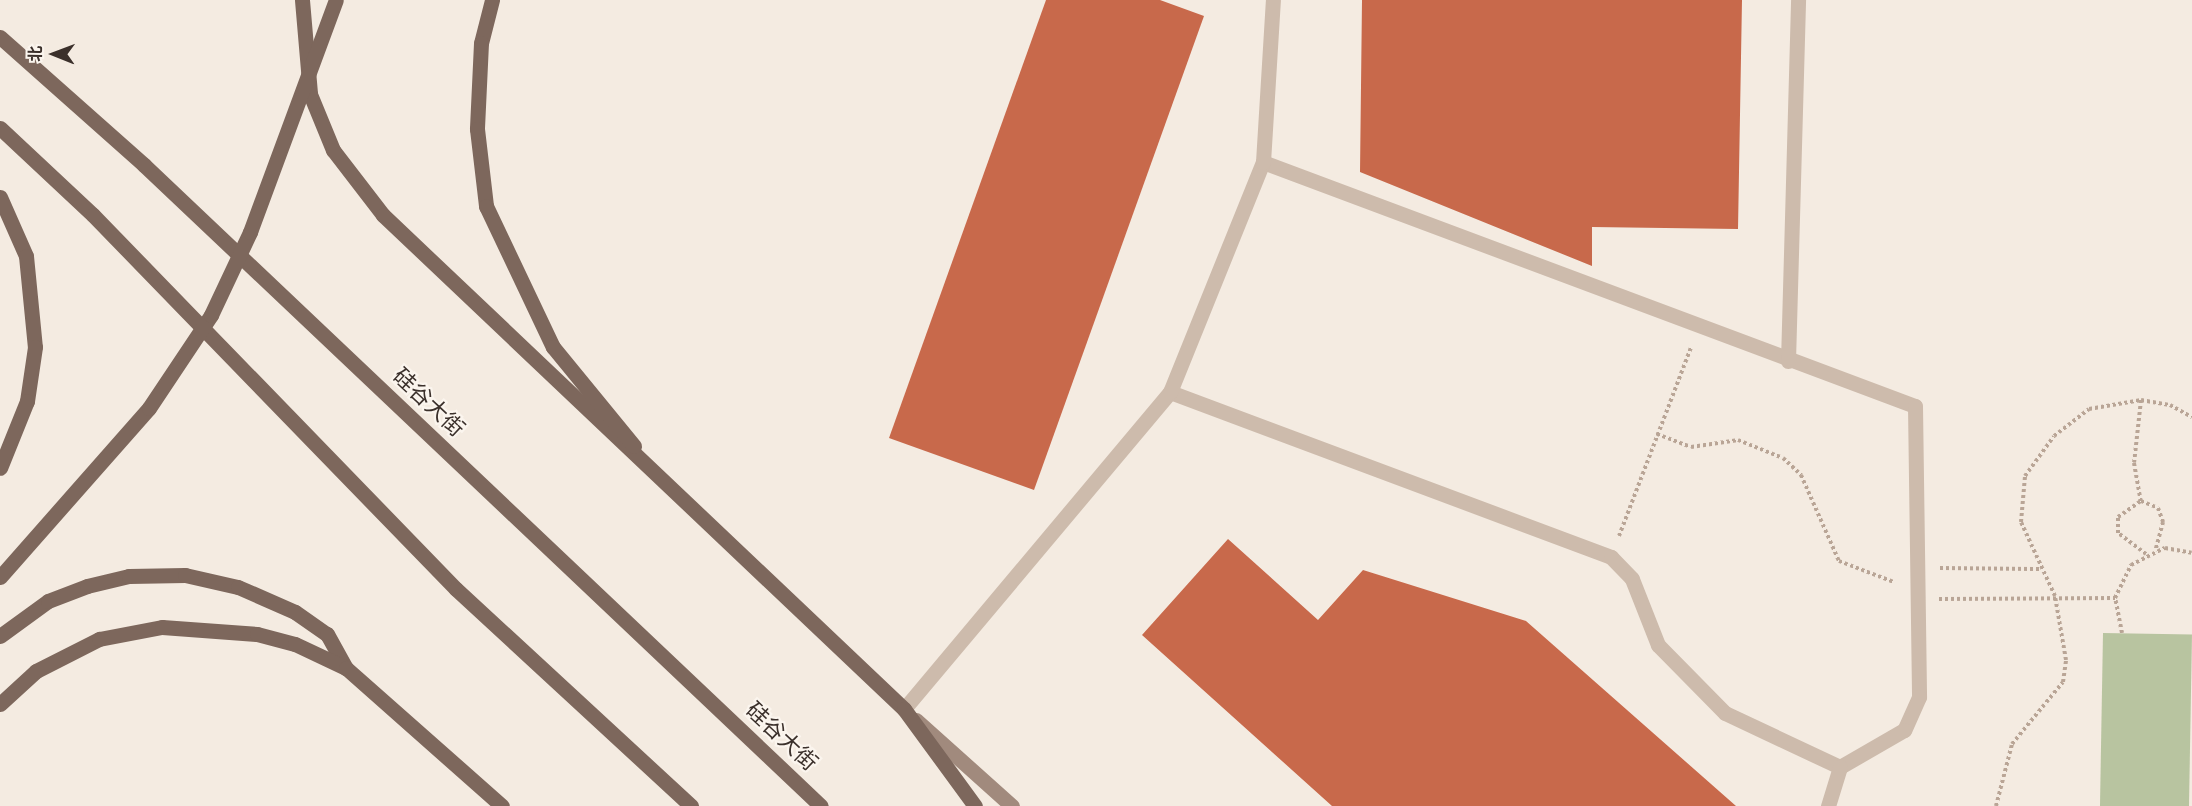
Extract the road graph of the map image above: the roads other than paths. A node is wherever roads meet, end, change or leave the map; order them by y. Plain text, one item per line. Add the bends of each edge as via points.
1 (302, 0) edge
2 (336, 0) edge
3 (492, 0) edge
4 (1273, 0) edge
5 (1798, 0) edge
6 (0, 37) edge
7 (0, 128) edge
8 (1263, 162) junction
9 (0, 197) edge
10 (1788, 361) junction
11 (1170, 392) junction
12 (0, 468) edge
13 (680, 502) junction
14 (0, 577) edge
15 (2, 634) edge
16 (346, 668) junction
17 (0, 704) edge
18 (904, 709) junction
19 (1840, 767) junction
20 (502, 806) edge
21 (691, 806) edge
22 (821, 806) edge
23 (975, 806) edge
24 (1012, 806) edge
25 (1828, 806) edge

1 - 13 main road via 310,94 333,150 383,215
2 - 14 main road, bridge via 250,232 211,315 150,408
3 - 13 main road via 481,43 477,129 486,206 553,347
4 - 8 street
5 - 10 street
6 - 22 main road, 硅谷大街 via 144,165
7 - 21 main road via 93,214 456,589
8 - 10 street
8 - 11 street
9 - 12 main road via 26,256 34,298 33,374 18,429
10 - 19 street via 1915,406 1919,697 1904,730
11 - 18 street
11 - 19 street via 1611,557 1632,579 1658,645 1725,713
13 - 18 main road
15 - 16 main road via 48,601 87,586 129,576 185,575 238,586 295,612 327,634
16 - 17 main road via 295,644 223,628 138,630 99,639 56,659
16 - 20 main road
18 - 23 main road
18 - 24 main road
19 - 25 street

